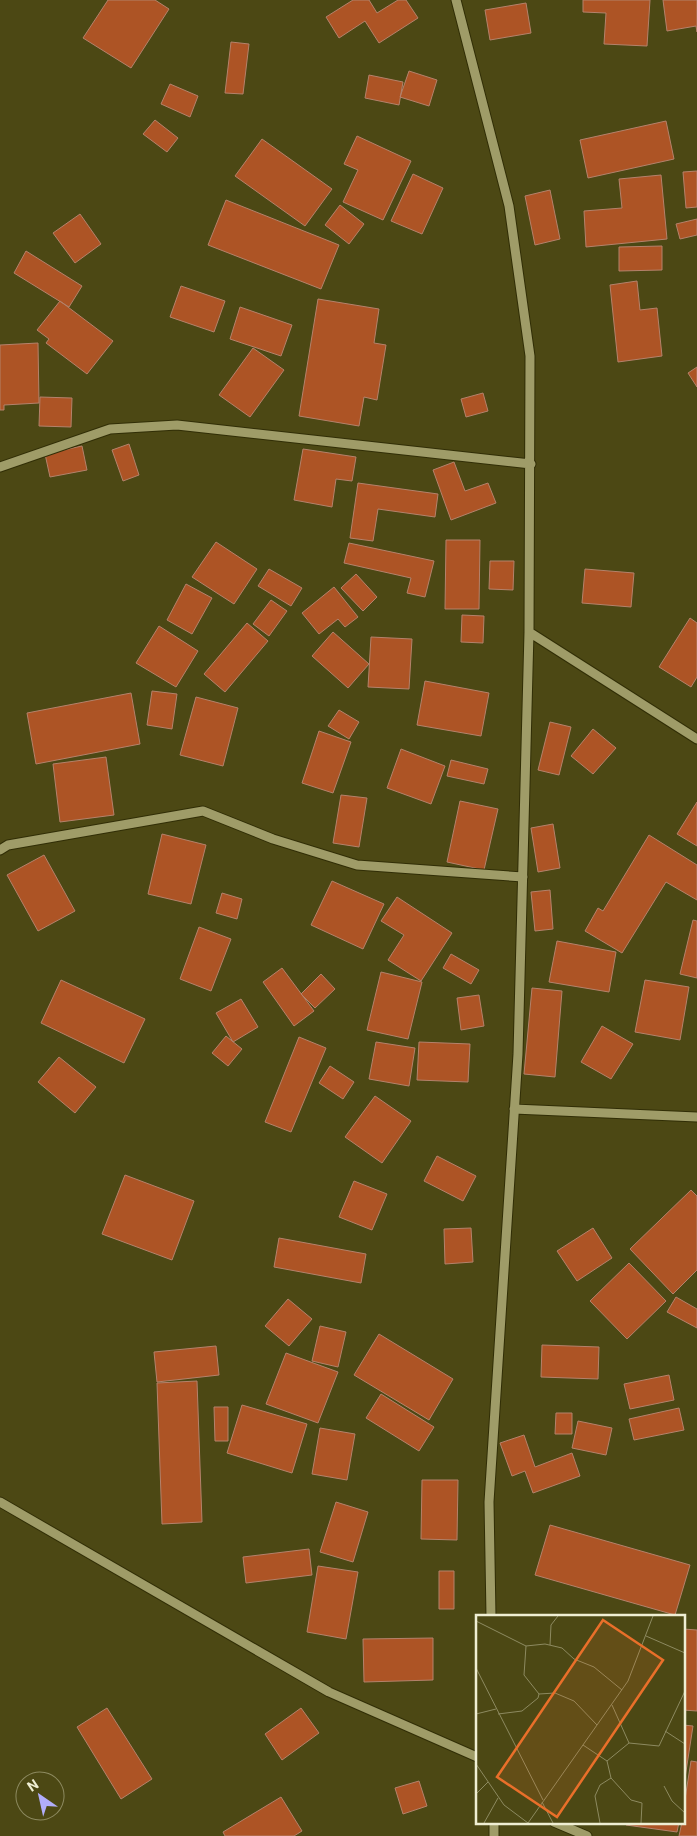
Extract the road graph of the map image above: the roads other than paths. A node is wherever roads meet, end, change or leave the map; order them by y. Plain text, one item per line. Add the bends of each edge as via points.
1 (456, 0) edge
2 (531, 464) junction
3 (0, 467) edge
4 (529, 632) junction
5 (697, 739) edge
6 (0, 850) edge
7 (523, 878) junction
8 (514, 1109) junction
9 (697, 1118) edge
10 (0, 1502) edge
11 (491, 1615) edge
12 (476, 1757) edge
13 (559, 1824) edge
14 (588, 1836) edge

1 - 2 street via 510,206 530,356
2 - 3 street via 177,425 110,429
2 - 4 street
4 - 5 street
4 - 7 street
6 - 7 street via 18,843 204,810 273,838 357,865
7 - 8 street
8 - 9 street
8 - 11 street via 489,1502
10 - 12 street via 329,1692
13 - 14 street

